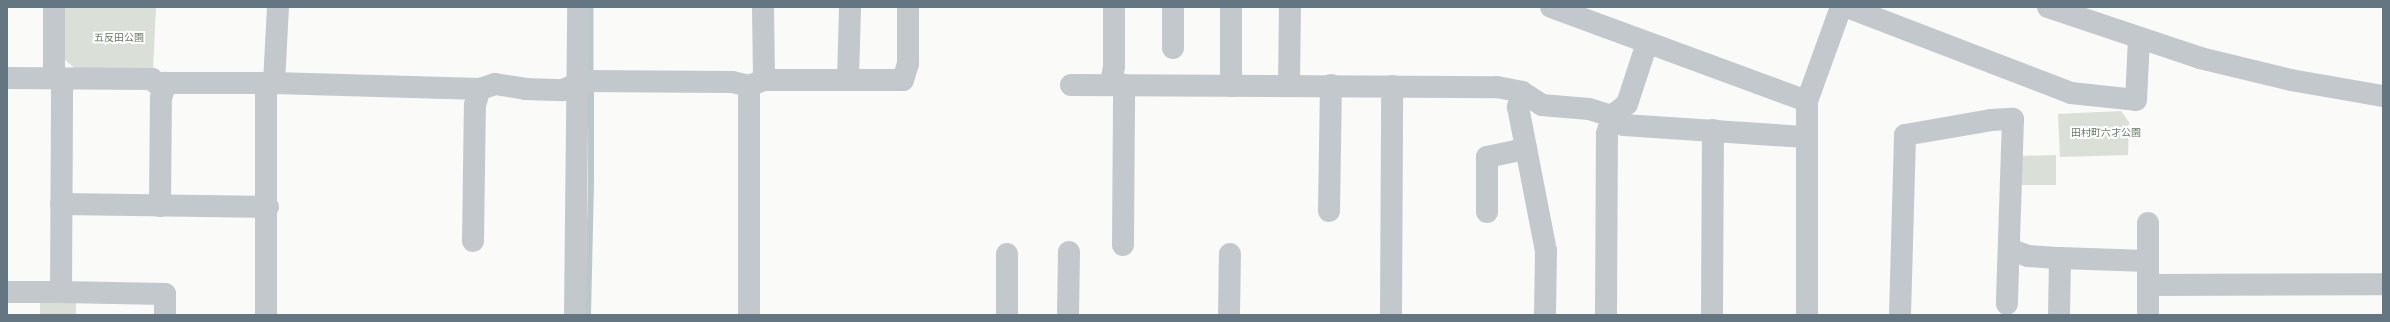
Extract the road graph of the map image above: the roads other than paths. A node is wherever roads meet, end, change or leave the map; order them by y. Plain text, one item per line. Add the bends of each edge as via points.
1 (54, 7) edge
2 (278, 7) edge
3 (578, 7) edge
4 (763, 7) edge
5 (850, 7) edge
6 (908, 7) edge
7 (1114, 7) edge
8 (1173, 7) edge
9 (1231, 7) edge
10 (1290, 7) edge
11 (1550, 7) edge
12 (1841, 7) edge
13 (1847, 7) edge
14 (2048, 7) edge
15 (2139, 39) junction
16 (1647, 43) junction
17 (1173, 48) dead end
18 (7, 78) edge
19 (58, 78) junction
20 (848, 80) junction
21 (586, 82) junction
22 (166, 83) junction
23 (270, 83) junction
24 (757, 83) junction
25 (1071, 85) dead end
26 (1118, 85) junction
27 (1289, 85) junction
28 (1331, 85) junction
29 (1230, 86) junction
30 (1392, 86) junction
31 (480, 89) junction
32 (1522, 92) junction
33 (2383, 96) edge
34 (1807, 102) junction
35 (1612, 116) junction
36 (1713, 130) junction
37 (1808, 137) junction
38 (1526, 149) junction
39 (61, 204) junction
40 (160, 206) junction
41 (268, 207) junction
42 (1329, 211) dead end
43 (1487, 212) dead end
44 (2148, 223) dead end
45 (473, 241) dead end
46 (1123, 245) dead end
47 (2009, 249) junction
48 (1069, 252) dead end
49 (1007, 254) dead end
50 (1230, 254) dead end
51 (2060, 258) junction
52 (2147, 261) junction
53 (2148, 284) junction
54 (2383, 284) edge
55 (7, 292) edge
56 (61, 292) junction
57 (2007, 304) dead end
58 (165, 315) edge
59 (266, 315) edge
60 (575, 315) edge
61 (749, 315) edge
62 (1008, 315) edge
63 (1068, 315) edge
64 (1229, 315) edge
65 (1391, 315) edge
66 (1546, 315) edge
67 (1606, 315) edge
68 (1712, 315) edge
69 (1807, 315) edge
70 (1900, 315) edge
71 (2059, 315) edge
72 (2148, 315) edge

1 - 19 street
2 - 23 street
3 - 21 street
4 - 24 street
5 - 20 street
6 - 20 street via 908,64 903,80
7 - 26 street via 1114,66
8 - 17 street
9 - 29 street
10 - 27 street
11 - 16 street
12 - 34 street
13 - 15 street via 2078,94 2136,100
14 - 15 street
15 - 33 street via 2200,58 2291,80
16 - 34 street
16 - 35 street via 1627,104
18 - 19 street
19 - 22 street via 152,79 156,83
19 - 39 street
20 - 24 street
21 - 24 street
21 - 31 street via 563,90 525,89 495,84
21 - 60 street
22 - 23 street
22 - 40 street via 161,98
23 - 31 street
23 - 41 street
24 - 61 street
25 - 26 street
26 - 29 street
26 - 46 street
27 - 28 street
27 - 29 street
28 - 30 street
28 - 42 street
30 - 32 street via 1497,87
30 - 65 street
31 - 45 street via 475,105
32 - 35 street via 1542,105 1589,109
32 - 38 street via 1518,107
34 - 37 street
35 - 36 street via 1624,125
35 - 67 street via 1607,134
36 - 37 street
36 - 68 street
37 - 69 street
38 - 43 street via 1488,157
38 - 66 street via 1546,251
39 - 40 street
39 - 56 street
40 - 41 street
41 - 59 street
44 - 52 street
47 - 51 street via 2028,256
47 - 57 street
47 - 70 street via 2013,119 1991,120 1905,135
48 - 63 street
49 - 62 street
50 - 64 street
51 - 52 street
51 - 71 street
52 - 53 street
53 - 54 street
53 - 72 street
55 - 56 street
56 - 58 street via 165,294

